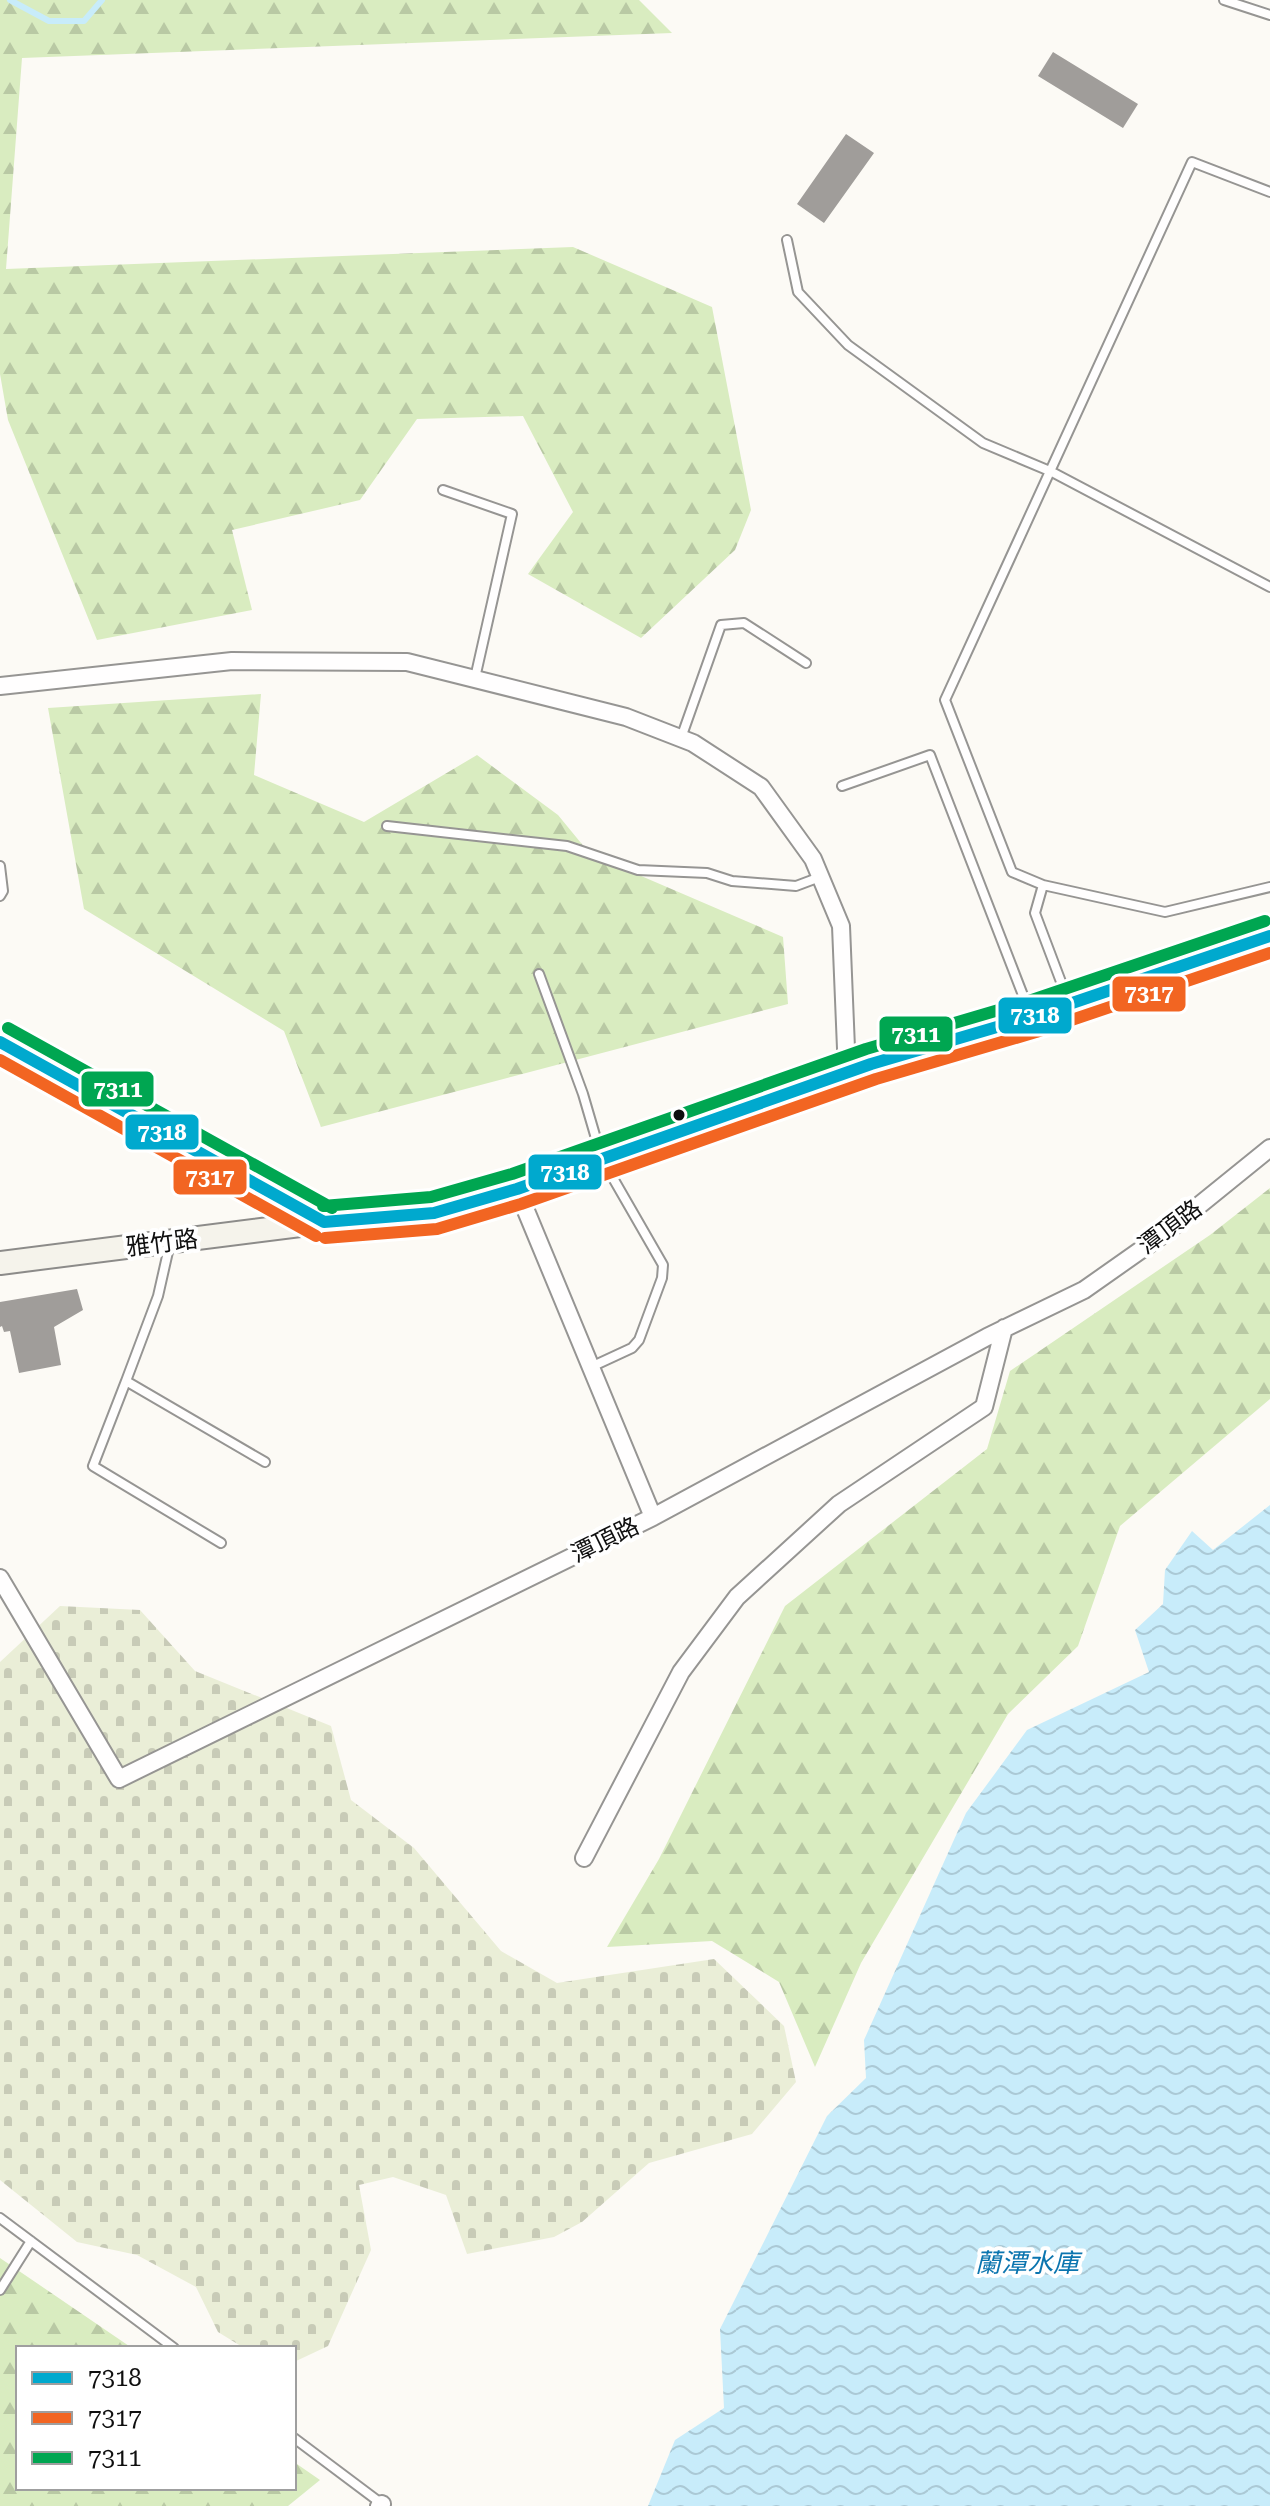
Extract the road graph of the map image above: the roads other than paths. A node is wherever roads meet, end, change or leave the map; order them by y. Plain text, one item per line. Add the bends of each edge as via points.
1 (1224, 0) edge
2 (1270, 15) edge
3 (1270, 192) edge
4 (787, 240) dead end
5 (1052, 472) junction
6 (443, 490) dead end
7 (1270, 587) edge
8 (806, 663) dead end
9 (475, 678) junction
10 (0, 686) edge
11 (681, 738) junction
12 (842, 786) dead end
13 (387, 826) dead end
14 (0, 866) edge
15 (821, 876) junction
16 (1043, 885) junction
17 (1270, 887) edge
18 (0, 896) edge
19 (1270, 936) edge
20 (539, 974) dead end
21 (1069, 1004) junction
22 (1031, 1017) junction
23 (0, 1042) edge
24 (847, 1073) junction
25 (1270, 1148) edge
26 (602, 1159) junction
27 (517, 1189) junction
28 (324, 1222) junction
29 (170, 1242) junction
30 (0, 1263) edge
31 (1004, 1328) junction
32 (591, 1367) junction
33 (126, 1381) junction
34 (265, 1462) dead end
35 (653, 1517) junction
36 (221, 1543) dead end
37 (0, 1578) edge
38 (584, 1858) dead end
39 (0, 2218) edge
40 (31, 2241) junction
41 (0, 2290) edge
42 (171, 2346) edge
43 (296, 2440) edge
44 (381, 2505) edge

1 - 2 lane
3 - 5 lane via 1192,162
4 - 5 lane via 798,292 848,345 983,443
5 - 7 lane
5 - 16 lane via 945,700 1012,872
6 - 9 lane via 512,514
8 - 11 lane via 744,623 721,625
9 - 10 street via 407,662 232,661
9 - 11 street via 626,717
11 - 15 street via 761,787
12 - 22 lane via 930,755
13 - 15 lane via 567,846 638,870 707,873 732,881 796,886
14 - 18 lane
15 - 24 street via 841,926
16 - 17 lane via 1165,912
16 - 21 lane via 1035,913
19 - 21 main road, 雅竹路
20 - 26 lane
21 - 22 main road, 雅竹路
22 - 24 main road, 雅竹路
23 - 28 main road
24 - 26 main road, 雅竹路
25 - 31 street, 潭頂路 via 1084,1290
26 - 27 main road, 雅竹路
26 - 32 lane via 663,1265 639,1340
27 - 28 main road, 雅竹路 via 434,1213
27 - 32 street
28 - 29 main road, 雅竹路
29 - 30 main road, 雅竹路
29 - 33 lane via 158,1296
31 - 35 street, 潭頂路
31 - 38 street via 984,1407 839,1504 737,1597 681,1672
32 - 35 street
33 - 34 lane
33 - 36 lane via 93,1466
35 - 37 street, 潭頂路 via 119,1779
39 - 40 lane
40 - 41 lane
40 - 42 lane
43 - 44 lane

